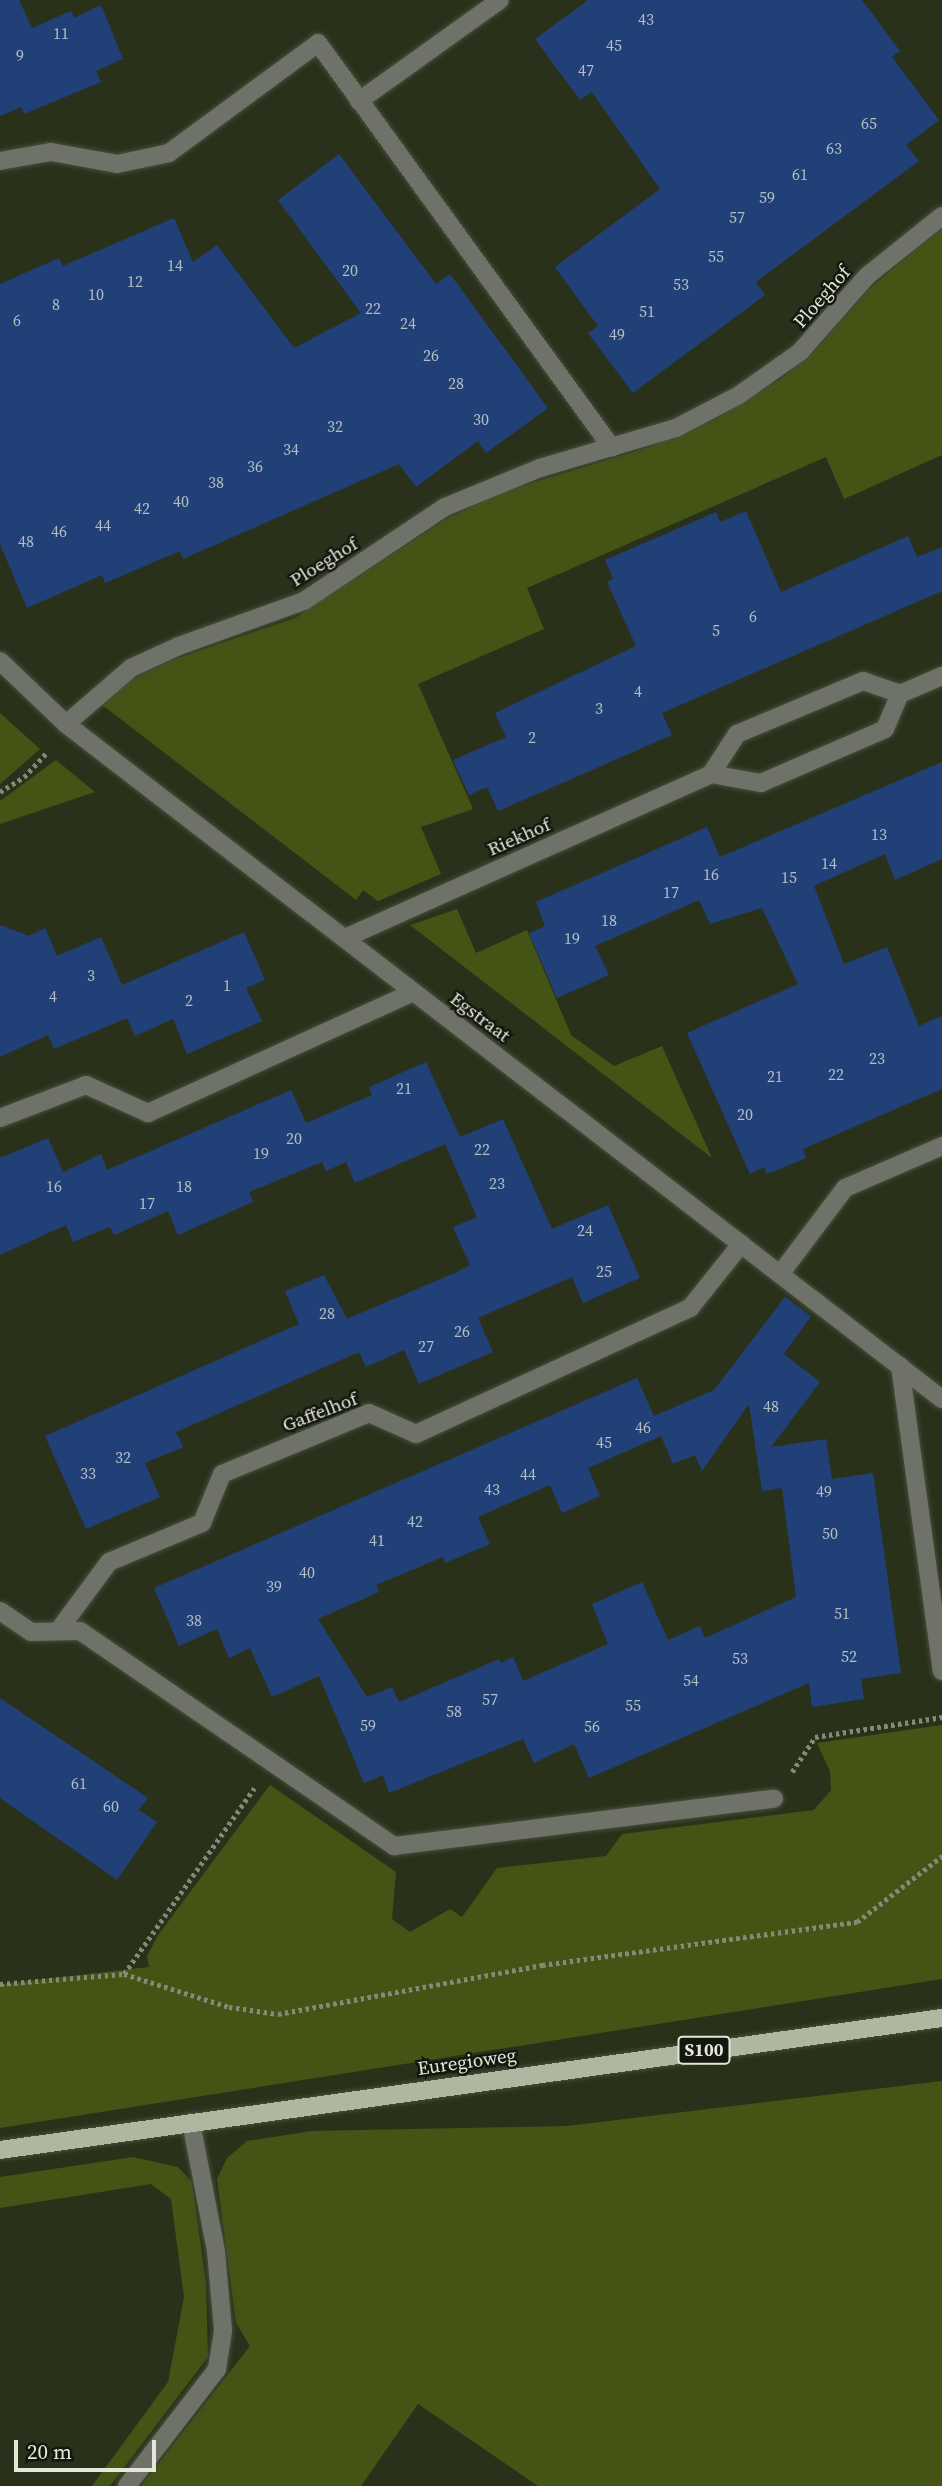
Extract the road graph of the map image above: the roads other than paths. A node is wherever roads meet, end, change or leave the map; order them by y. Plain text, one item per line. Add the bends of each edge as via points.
1 (500, 0) edge
2 (359, 101) junction
3 (0, 161) edge
4 (942, 216) edge
5 (612, 447) junction
6 (0, 661) edge
7 (942, 676) edge
8 (900, 694) junction
9 (66, 724) junction
10 (711, 774) junction
11 (345, 939) junction
12 (413, 992) junction
13 (0, 1118) edge
14 (942, 1146) edge
15 (741, 1244) junction
16 (781, 1273) junction
17 (900, 1366) junction
18 (942, 1399) edge
19 (0, 1611) edge
20 (58, 1631) junction
21 (942, 1671) edge
22 (774, 1799) road end
23 (942, 2018) edge
24 (191, 2122) junction
25 (0, 2150) edge
26 (127, 2486) edge

1 - 2 street
2 - 3 street via 318,43 169,153 117,164 51,152
2 - 5 street
4 - 5 street, Ploeghof via 897,248 822,332 771,374 676,428
5 - 9 street, Ploeghof via 540,468 444,507 304,601 131,668
6 - 9 street, Egstraat
7 - 8 street
8 - 10 street via 863,681 737,734
8 - 10 street via 885,729 773,778 761,783
9 - 11 street, Egstraat
10 - 11 street, Riekhof
11 - 12 street, Egstraat
12 - 13 street via 148,1112 86,1085
12 - 15 street, Egstraat
14 - 16 street via 845,1188
15 - 16 street, Egstraat
15 - 20 street, Gaffelhof via 690,1308 415,1434 369,1413 222,1474 202,1523 109,1562
16 - 17 street, Egstraat
17 - 18 street, Egstraat
17 - 21 street
19 - 20 street via 31,1632
20 - 22 street via 80,1631 394,1846
23 - 24 main road, Euregioweg / S100
24 - 25 main road, Euregioweg / S100
24 - 26 street via 216,2251 223,2330 217,2369

